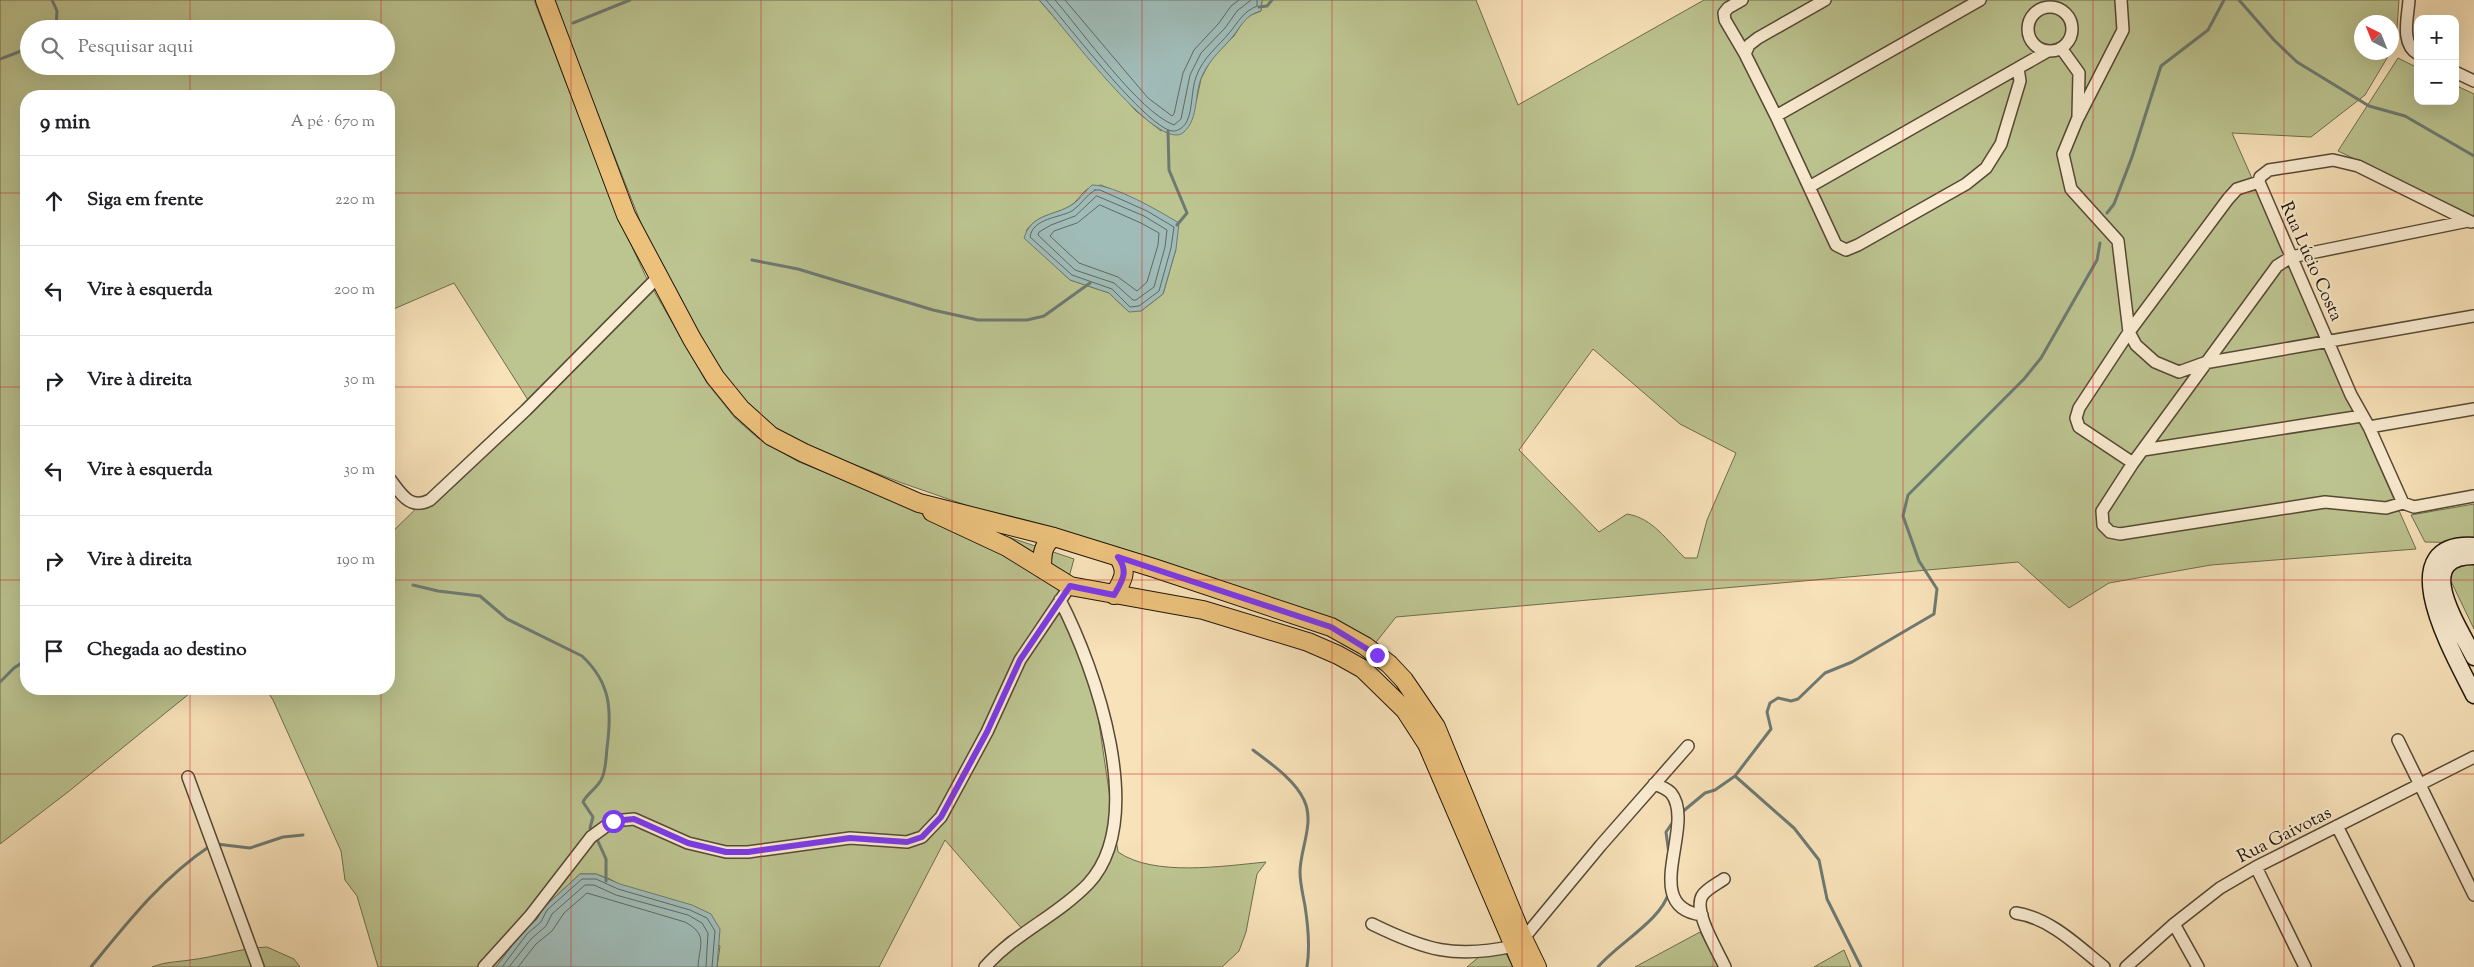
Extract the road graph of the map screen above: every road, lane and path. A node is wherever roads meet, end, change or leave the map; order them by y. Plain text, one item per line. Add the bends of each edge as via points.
1 (545, 0) edge
2 (1742, 0) edge
3 (1825, 0) edge
4 (1980, 0) edge
5 (2121, 0) edge
6 (2409, 0) edge
7 (2037, 5) edge
8 (2061, 48) junction
9 (2048, 51) junction
10 (2414, 52) edge
11 (1745, 54) junction
12 (2018, 68) junction
13 (2459, 74) edge
14 (2474, 81) edge
15 (1776, 116) junction
16 (2077, 120) junction
17 (2259, 182) junction
18 (1809, 187) junction
19 (2471, 222) edge
20 (2291, 257) junction
21 (659, 276) junction
22 (2474, 316) edge
23 (2129, 332) junction
24 (2329, 343) junction
25 (2204, 363) junction
26 (2474, 409) edge
27 (2362, 416) junction
28 (2369, 427) junction
29 (2143, 450) junction
30 (2133, 463) junction
31 (395, 486) edge
32 (2474, 496) edge
33 (919, 503) junction
34 (2403, 503) junction
35 (1054, 537) junction
36 (2474, 546) edge
37 (2474, 556) edge
38 (1118, 557) junction
39 (1042, 569) junction
40 (1065, 593) junction
41 (1114, 595) junction
42 (2474, 657) edge
43 (2474, 695) edge
44 (2398, 740) dead end
45 (1688, 746) dead end
46 (2474, 757) edge
47 (188, 777) dead end
48 (1654, 784) junction
49 (2420, 784) junction
50 (2338, 826) junction
51 (2256, 866) junction
52 (1724, 879) dead end
53 (2474, 895) edge
54 (2016, 913) dead end
55 (1702, 914) junction
56 (1372, 924) dead end
57 (2174, 924) junction
58 (1519, 942) junction
59 (258, 967) edge
60 (484, 967) edge
61 (985, 967) edge
62 (1523, 967) edge
63 (1537, 967) edge
64 (1725, 967) edge
65 (2104, 967) edge
66 (2126, 967) edge
67 (2198, 967) edge
68 (2304, 967) edge
69 (2408, 967) edge

1 - 21 main road via 626,214
2 - 11 street via 1724,13
3 - 11 street via 1758,38 1749,45
4 - 15 street
5 - 16 street via 2123,30
6 - 10 street via 2407,41
7 - 8 street via 2060,8 2070,18 2070,38
7 - 9 street via 2028,33 2035,45
8 - 9 street
8 - 16 street via 2079,73
9 - 12 street
11 - 15 street
12 - 18 street
12 - 18 street via 2020,81 2002,144 1986,168 1966,184 1846,250 1836,245
13 - 14 street
15 - 18 street
16 - 23 street via 2063,154 2071,189 2118,241
17 - 19 street via 2269,170 2342,161
17 - 20 street, Rua Lúcio Costa
17 - 23 street via 2237,189 2228,199
19 - 20 street
20 - 24 street, Rua Lúcio Costa
20 - 25 street via 2276,266
21 - 31 street via 526,410 430,500 417,504 407,501
21 - 33 main road via 715,377 741,409 772,436 804,453
22 - 24 street
23 - 25 street via 2136,345 2155,362 2179,372
23 - 30 street via 2078,408 2076,418 2079,427
24 - 25 street
24 - 27 street, Rua Lúcio Costa
25 - 29 street
26 - 28 street
27 - 28 street, Rua Lúcio Costa
27 - 29 street
28 - 34 street, Rua Lúcio Costa
29 - 30 street
30 - 34 street via 2102,511 2103,525 2110,532 2120,534 2325,502 2386,508
32 - 34 street via 2414,507
33 - 35 main road
33 - 39 main road via 948,521 1007,547
35 - 38 main road
35 - 39 main road via 1043,551
36 - 43 street via 2454,547 2444,552 2434,563 2429,580 2443,630
37 - 42 street via 2448,563 2441,576 2442,590
38 - 41 main road via 1125,572
38 - 58 main road via 1331,627 1389,664 1436,727
39 - 40 main road
40 - 41 main road
40 - 60 street via 1020,660 984,739 941,817 922,837 907,842 850,838 726,852 688,843 634,819 613,821 591,836 530,916
40 - 61 street via 1111,747 1115,801 1111,838 1100,866 1088,883 1018,936
41 - 58 main road via 1203,610 1308,642 1350,661 1376,681 1405,710 1427,744
44 - 49 street
45 - 48 street
46 - 49 street, Rua Gaivotas
47 - 59 street
48 - 55 street via 1670,792 1675,807 1677,830 1671,876 1673,895 1690,912
48 - 58 street
49 - 50 street, Rua Gaivotas
49 - 53 street
50 - 51 street, Rua Gaivotas
50 - 69 street
51 - 57 street, Rua Gaivotas via 2220,888
51 - 68 street
52 - 55 street via 1701,897
54 - 65 street via 2030,915 2046,924
55 - 64 street
56 - 58 street via 1420,946 1438,950 1475,953
57 - 66 street, Rua Gaivotas
57 - 67 street
58 - 62 main road
58 - 63 main road

